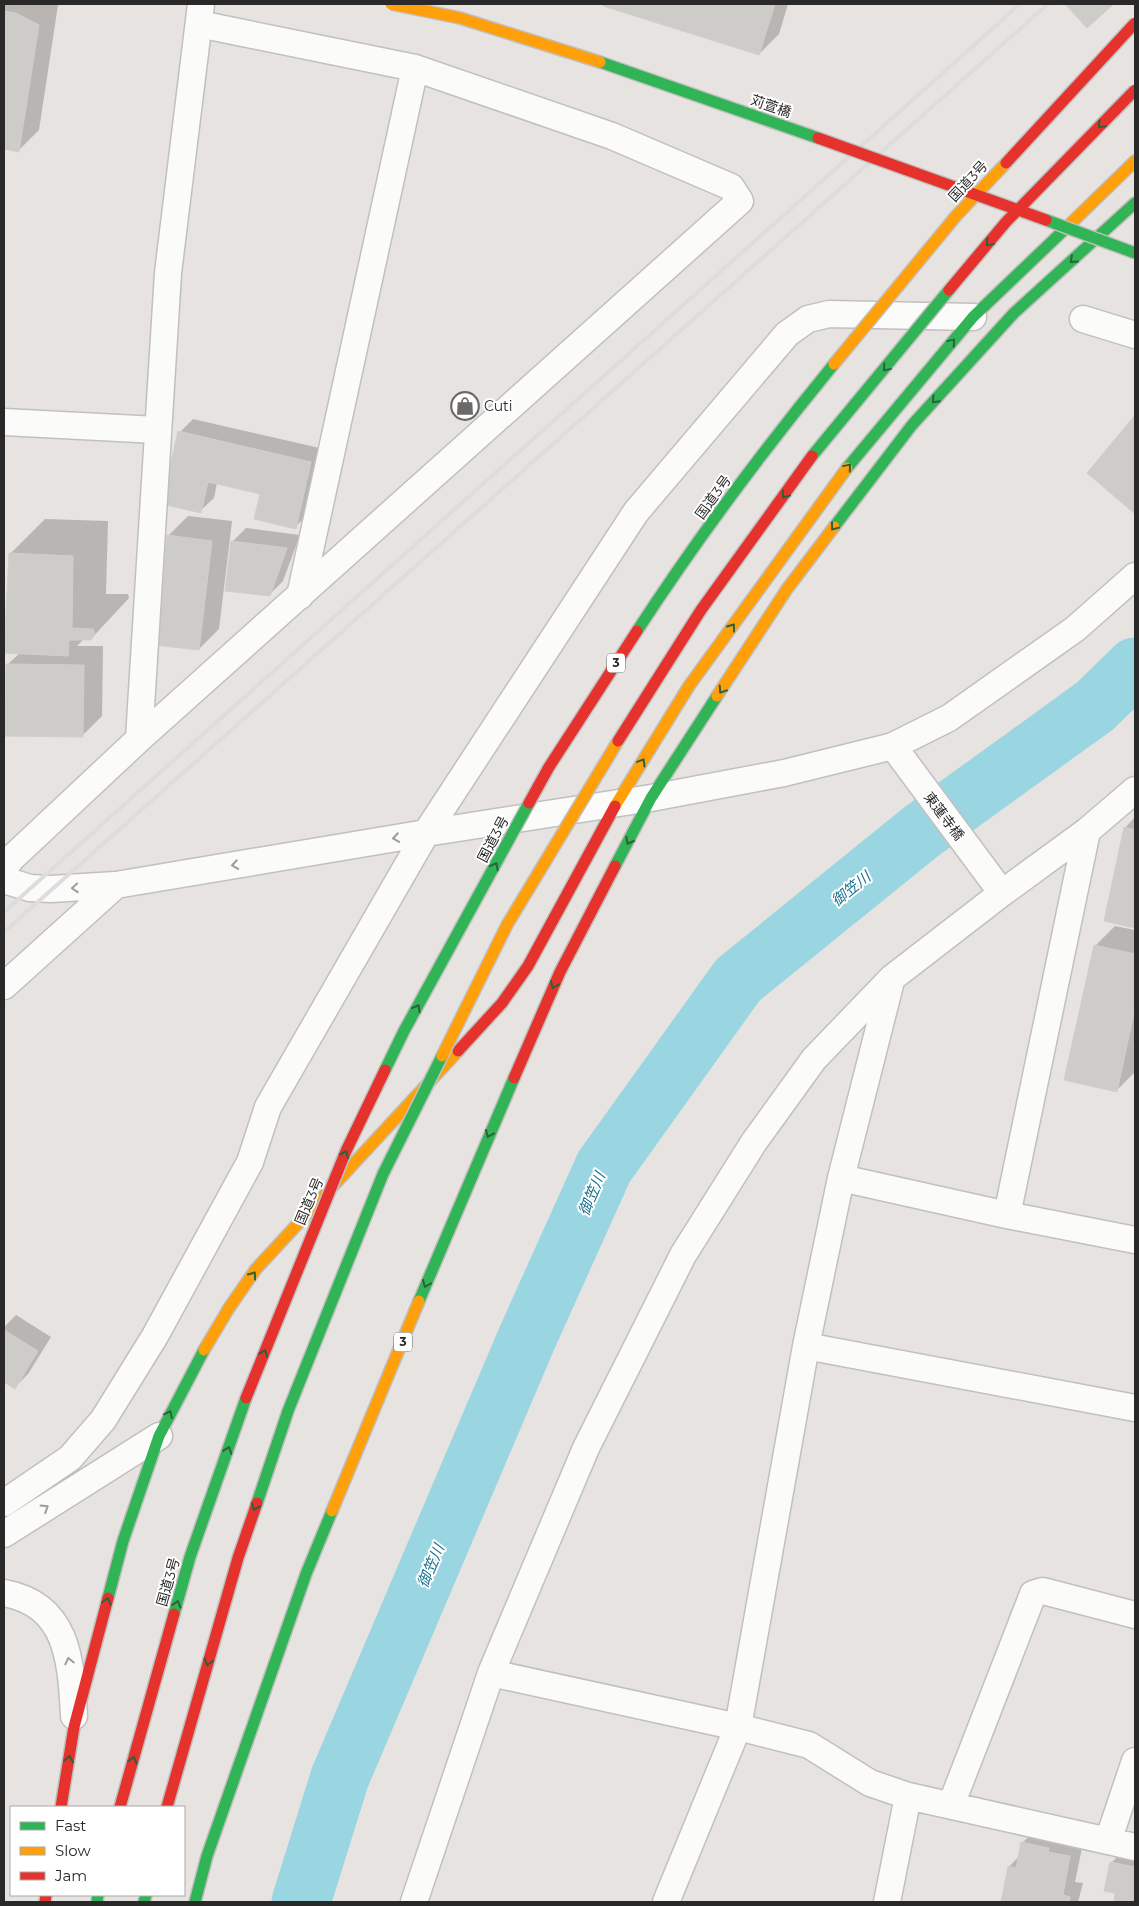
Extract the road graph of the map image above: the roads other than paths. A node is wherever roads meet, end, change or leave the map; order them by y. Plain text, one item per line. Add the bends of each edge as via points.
1 (391, 4) edge
2 (200, 14) edge
3 (1135, 23) edge
4 (415, 68) junction
5 (1135, 90) edge
6 (1135, 161) edge
7 (1135, 203) edge
8 (1135, 253) edge
9 (973, 317) junction
10 (1083, 319) dead end
11 (1135, 335) edge
12 (4, 422) edge
13 (157, 430) junction
14 (1135, 576) edge
15 (300, 596) junction
16 (139, 739) junction
17 (899, 754) junction
18 (1135, 790) edge
19 (651, 798) junction
20 (617, 804) junction
21 (1087, 831) junction
22 (426, 833) junction
23 (4, 868) edge
24 (4, 880) edge
25 (116, 885) junction
26 (1002, 893) junction
27 (892, 978) junction
28 (4, 986) edge
29 (841, 1178) junction
30 (1007, 1215) junction
31 (1135, 1240) edge
32 (806, 1346) junction
33 (1135, 1408) edge
34 (159, 1436) junction
35 (4, 1503) edge
36 (4, 1534) edge
37 (4, 1593) edge
38 (1135, 1615) edge
39 (491, 1674) junction
40 (74, 1727) junction
41 (738, 1727) junction
42 (1135, 1761) edge
43 (908, 1796) junction
44 (951, 1805) junction
45 (61, 1806) edge
46 (120, 1806) edge
47 (167, 1806) edge
48 (1108, 1841) junction
49 (1135, 1846) edge
50 (195, 1902) edge
51 (414, 1902) edge
52 (666, 1902) edge
53 (887, 1902) edge

1 - 8 main road, 苅萱橋, bridge via 460,18 604,63
2 - 4 street
2 - 13 street via 168,272
46 -> 3 main road, 国道3号 / 3, bridge via 190,1557 246,1398 346,1151 404,1031 549,766 659,597 782,426 956,216
4 - 15 street
4 - 15 street via 612,136 732,187 740,201
5 -> 47 main road, bridge via 1006,222 817,450 702,610 599,770 503,934 383,1174 288,1411 238,1558
6 - 9 main road
7 -> 19 main road, 3 via 1014,313 912,425 787,589
20 -> 9 main road via 689,686 837,480
9 - 22 street via 829,314 808,319 786,334 636,512
10 - 11 street
12 - 13 street
13 - 16 street
14 - 17 street via 1075,629
15 - 16 street
16 - 23 street
17 - 19 street
17 - 26 street, 東蓮寺橋
18 - 21 street
19 - 20 street
19 -> 50 main road, 3 via 560,972 313,1556 207,1856
20 - 22 street
34 -> 20 main road via 205,1348 256,1269 502,1003 528,966
21 - 26 street
21 - 30 street
22 -> 25 street
22 - 35 street via 268,1107 250,1162 155,1336 103,1420 70,1458
25 -> 24 street via 51,889 30,888
25 - 28 street
26 - 27 street
27 - 29 street
27 - 39 street via 814,1058 754,1142 683,1255 586,1448
29 - 30 street
29 - 32 street
30 - 31 street
32 - 33 street
32 - 41 street
36 -> 34 street
40 -> 34 main road via 123,1541
40 -> 37 street via 71,1669 65,1642 47,1613 17,1595
38 - 44 street via 1043,1591 1033,1594
39 - 41 street
39 - 51 street
45 -> 40 main road
41 - 43 street via 809,1745 870,1782
41 - 52 street
42 - 48 street
43 - 44 street
43 - 53 street
44 - 48 street
48 - 49 street

